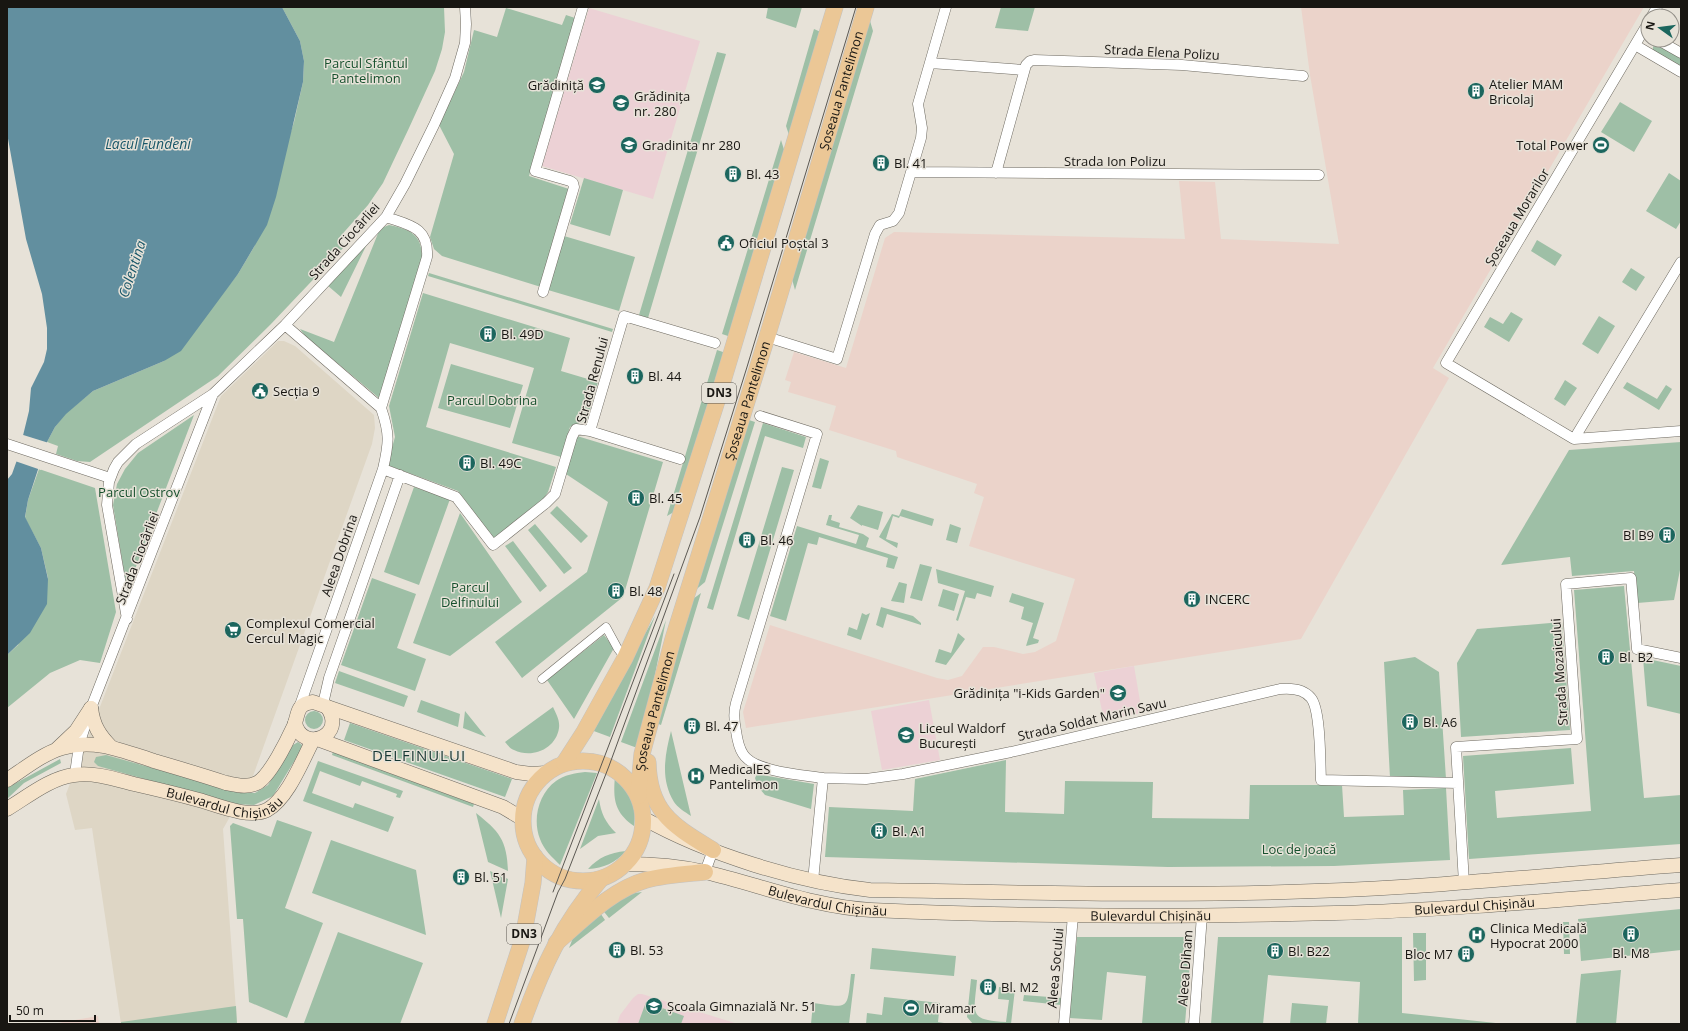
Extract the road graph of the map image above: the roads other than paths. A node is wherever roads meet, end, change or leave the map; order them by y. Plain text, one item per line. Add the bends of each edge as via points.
1 (465, 7) edge
2 (583, 7) edge
3 (835, 7) edge
4 (866, 7) edge
5 (946, 7) edge
6 (1640, 38) edge
7 (1635, 45) junction
8 (1672, 48) edge
9 (1681, 53) edge
10 (930, 63) junction
11 (1024, 70) junction
12 (1681, 72) edge
13 (1303, 76) dead end
14 (911, 172) junction
15 (996, 173) junction
16 (1319, 175) dead end
17 (386, 217) junction
18 (1681, 262) edge
19 (543, 292) dead end
20 (285, 325) junction
21 (767, 337) junction
22 (715, 343) dead end
23 (213, 394) junction
24 (381, 408) junction
25 (760, 416) dead end
26 (590, 431) junction
27 (1681, 431) edge
28 (1574, 440) junction
29 (7, 444) edge
30 (680, 459) dead end
31 (383, 470) junction
32 (400, 476) junction
33 (110, 478) junction
34 (127, 619) junction
35 (625, 658) junction
36 (1681, 658) edge
37 (542, 679) dead end
38 (325, 706) junction
39 (92, 708) junction
40 (299, 708) junction
41 (650, 719) junction
42 (295, 723) junction
43 (315, 740) junction
44 (79, 744) junction
45 (111, 747) junction
46 (48, 754) junction
47 (564, 763) junction
48 (546, 773) junction
49 (75, 774) junction
50 (824, 778) junction
51 (7, 780) edge
52 (1458, 783) junction
53 (638, 796) junction
54 (7, 809) edge
55 (643, 818) junction
56 (523, 819) junction
57 (713, 850) junction
58 (535, 857) junction
59 (625, 864) junction
60 (1681, 865) edge
61 (705, 872) junction
62 (601, 879) junction
63 (813, 881) junction
64 (1464, 883) junction
65 (1681, 890) edge
66 (1202, 914) junction
67 (1073, 915) junction
68 (556, 943) junction
69 (495, 1024) edge
70 (522, 1024) edge
71 (1064, 1024) edge
72 (1194, 1024) edge

1 - 17 street, Strada Ciocârliei via 465,43 455,78 405,184
2 - 19 street via 535,170 570,181 574,188
3 - 35 main road, DN3 via 658,588
4 - 21 main road, Șoseaua Pantelimon / DN3
5 - 10 street
6 - 7 street, Șoseaua Morarilor
7 - 12 street
7 - 28 street, Șoseaua Morarilor via 1446,364
8 - 9 street
10 - 11 street
10 - 14 street via 918,104 922,128
11 - 13 street, Strada Elena Polizu via 1030,61 1034,60 1182,65
11 - 15 street
14 - 15 street, Strada Ion Polizu
14 - 21 street via 899,213 893,221 880,225 875,234 837,359
15 - 16 street, Strada Ion Polizu
17 - 20 street, Strada Ciocârliei
17 - 24 street via 420,231 427,247 427,257
18 - 28 street
20 - 23 street, Strada Ciocârliei
20 - 24 street
21 - 41 main road, Șoseaua Pantelimon / DN3
22 - 26 street, Strada Renului via 624,316
23 - 33 street, Strada Ciocârliei via 136,444 118,462
23 - 34 street, Strada Ciocârliei
24 - 31 street, Aleea Dobrina via 389,436
25 - 50 street, Strada Soldat Marin Savu via 817,434 736,703 736,733 743,755 751,761 763,767
26 - 30 street, Strada Renului
26 - 32 street via 576,429 574,432 552,498 493,545 456,496
27 - 28 street
29 - 33 street
31 - 32 street
31 - 40 street, Aleea Dobrina
32 - 38 street via 328,678
33 - 34 street, Strada Ciocârliei via 107,505
34 - 39 street, Strada Ciocârliei
35 - 37 street via 606,627
35 - 47 main road, DN3
36 - 52 street, Strada Mozaicului via 1637,649 1631,578 1566,584 1577,739 1456,747
38 - 40 main road via 310,702
38 - 43 main road, Bulevardul Chișinău via 332,716 332,726 327,734
38 - 48 main road via 516,772
39 - 44 street, Strada Ciocârliei
39 - 45 main road via 95,726
39 - 46 main road via 69,738
40 - 42 main road, Bulevardul Chișinău
41 - 53 main road, Șoseaua Pantelimon / DN3 via 642,754
41 - 57 main road via 648,770 654,798 669,819
42 - 43 main road via 300,734
42 - 45 main road, Bulevardul Chișinău via 270,768 258,782 249,786 226,783
43 - 49 main road, Bulevardul Chișinău via 275,804 256,813 118,780
43 - 56 main road via 503,807
44 - 45 main road, Bulevardul Chișinău
44 - 46 main road, Bulevardul Chișinău
44 - 49 street, Strada Ciocârliei
46 - 51 main road
47 - 48 main road, DN3
47 - 53 main road, DN3 via 581,760 609,766 626,779
48 - 56 main road, DN3 via 530,792
49 - 54 main road via 48,784
50 - 52 street, Strada Soldat Marin Savu via 866,779 903,774 1011,752 1289,688 1311,697 1314,703 1318,718 1321,780
50 - 63 street
52 - 64 street
53 - 55 main road, DN3
55 - 57 main road, Bulevardul Chișinău
55 - 59 main road, DN3 via 638,847
56 - 58 main road, DN3 via 526,839
57 - 61 street
57 - 63 main road, Bulevardul Chișinău
58 - 62 main road, DN3 via 552,873 565,878 585,881
58 - 69 main road, DN3 via 523,938
59 - 61 main road, Bulevardul Chișinău via 662,865
59 - 62 main road, DN3
60 - 64 main road, Bulevardul Chișinău
61 - 67 main road, Bulevardul Chișinău via 809,901 844,907
61 - 68 main road via 663,877 632,886 598,907
62 - 68 main road, DN3 via 578,907
63 - 64 main road, Bulevardul Chișinău via 870,890 1204,894 1371,889
65 - 66 main road, Bulevardul Chișinău via 1397,910
66 - 67 main road, Bulevardul Chișinău
66 - 72 street, Aleea Diham
67 - 71 street, Aleea Socului
68 - 70 main road, DN3

